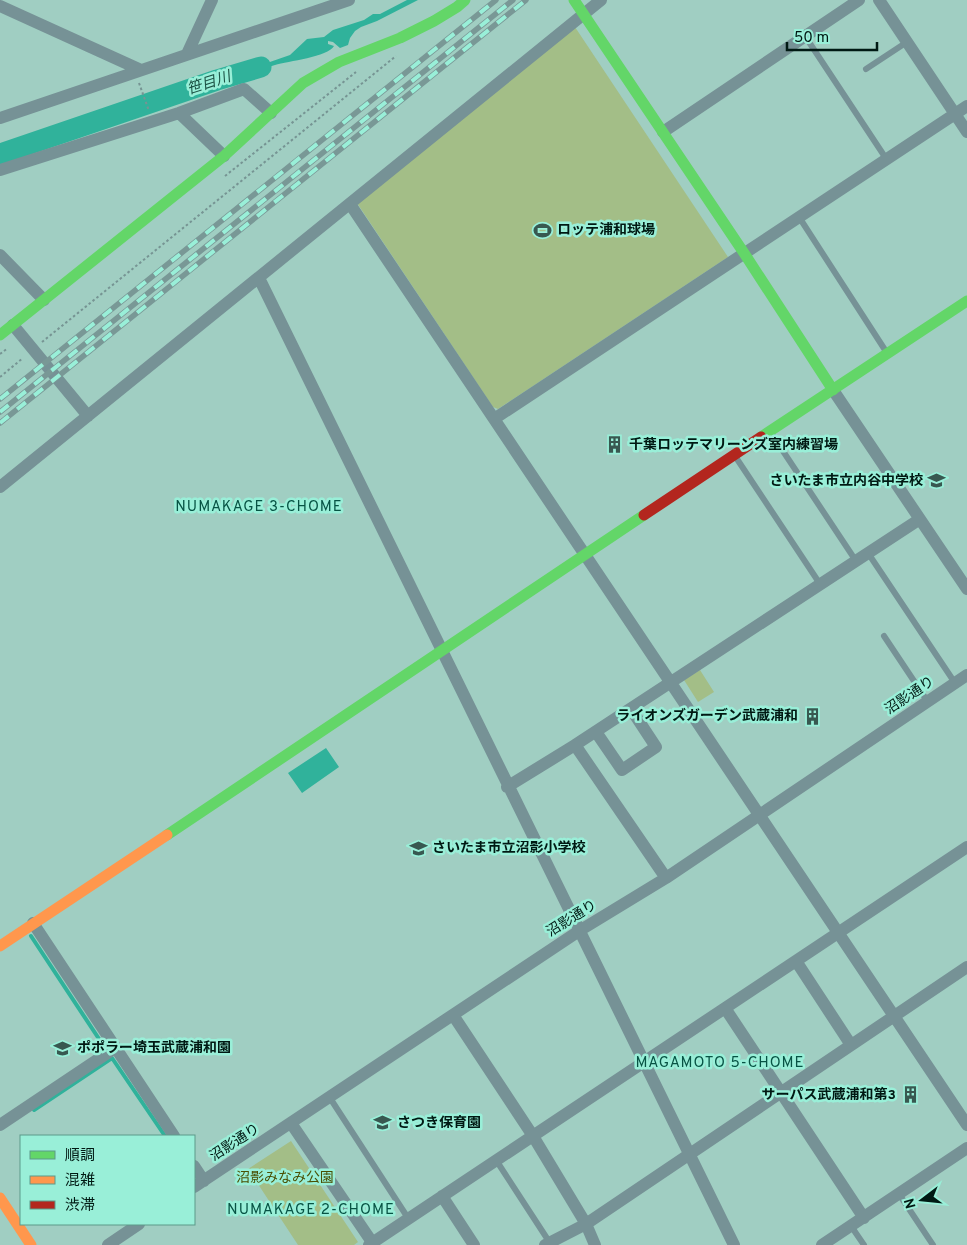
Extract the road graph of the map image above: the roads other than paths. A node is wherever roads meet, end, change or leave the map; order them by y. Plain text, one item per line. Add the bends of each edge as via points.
1 (212, 0) edge
2 (349, 0) edge
3 (465, 0) edge
4 (574, 0) edge
5 (601, 0) edge
6 (859, 0) edge
7 (878, 0) edge
8 (0, 6) edge
9 (584, 14) junction
10 (805, 36) junction
11 (906, 42) junction
12 (187, 54) junction
13 (866, 69) dead end
14 (140, 76) junction
15 (967, 106) edge
16 (179, 113) junction
17 (270, 113) junction
18 (955, 114) junction
19 (0, 118) edge
20 (663, 132) junction
21 (967, 132) edge
22 (224, 156) junction
23 (887, 160) junction
24 (0, 170) edge
25 (350, 204) junction
26 (799, 217) junction
27 (744, 253) junction
28 (0, 255) edge
29 (259, 278) junction
30 (44, 300) junction
31 (967, 302) edge
32 (13, 325) junction
33 (0, 335) edge
34 (887, 354) junction
35 (833, 390) junction
36 (88, 416) junction
37 (494, 419) junction
38 (770, 431) junction
39 (735, 456) junction
40 (0, 487) edge
41 (920, 519) junction
42 (868, 553) junction
43 (585, 554) junction
44 (856, 561) junction
45 (820, 584) junction
46 (967, 589) edge
47 (884, 636) dead end
48 (441, 651) junction
49 (967, 675) edge
50 (671, 683) junction
51 (955, 683) junction
52 (928, 702) junction
53 (631, 709) junction
54 (596, 732) junction
55 (575, 746) junction
56 (507, 787) junction
57 (759, 815) junction
58 (967, 847) edge
59 (666, 878) junction
60 (33, 923) junction
61 (579, 932) junction
62 (838, 933) junction
63 (0, 946) edge
64 (796, 961) junction
65 (967, 968) edge
66 (725, 1008) junction
67 (453, 1015) junction
68 (894, 1016) junction
69 (851, 1045) junction
70 (115, 1048) junction
71 (644, 1061) junction
72 (781, 1092) junction
73 (330, 1098) junction
74 (291, 1123) junction
75 (0, 1125) edge
76 (967, 1125) edge
77 (173, 1135) edge
78 (533, 1136) junction
79 (967, 1148) edge
80 (690, 1156) junction
81 (496, 1160) junction
82 (195, 1170) edge
83 (199, 1184) edge
84 (899, 1194) junction
85 (442, 1196) junction
86 (0, 1198) edge
87 (408, 1218) junction
88 (864, 1218) junction
89 (586, 1224) junction
90 (138, 1225) edge
91 (851, 1226) junction
92 (372, 1244) edge
93 (548, 1244) edge
94 (31, 1245) edge
95 (108, 1245) edge
96 (474, 1245) edge
97 (595, 1245) edge
98 (734, 1245) edge
99 (822, 1245) edge
100 (864, 1245) edge
101 (933, 1245) edge

1 - 12 street
2 - 12 street
3 - 17 street via 400,38 318,73
4 - 9 street
5 - 9 street
6 - 10 street
7 - 11 street
8 - 14 street
9 - 20 street
9 - 25 street
10 - 20 street
10 - 23 lane
11 - 13 lane
11 - 18 street
12 - 14 street
14 - 19 street
15 - 18 street
16 - 17 street via 244,89
16 - 22 street
16 - 24 street
17 - 22 street
18 - 21 street
18 - 23 street
20 - 27 street
22 - 30 street
23 - 26 street
25 - 29 street
25 - 37 street
26 - 27 street
26 - 34 lane
27 - 35 street
27 - 37 street
28 - 30 street
29 - 36 street
29 - 48 street
30 - 32 street
31 - 34 street
32 - 33 street
32 - 36 street
34 - 35 street
35 - 38 street
35 - 41 street
36 - 40 street
37 - 43 street
38 - 39 street
38 - 44 lane
39 - 43 street
39 - 45 lane
41 - 42 street
41 - 46 street
42 - 44 street
42 - 51 lane
43 - 48 street
43 - 50 street
44 - 45 street
45 - 50 street
47 - 52 lane
48 - 56 street
48 - 60 street
49 - 51 street, 沼影通り
50 - 53 street
50 - 57 street
51 - 52 street, 沼影通り
52 - 57 street, 沼影通り
53 - 54 street
53 - 54 street via 656,747 622,770
54 - 55 street
55 - 56 street
55 - 59 street
56 - 61 street
57 - 59 street, 沼影通り
57 - 62 street
58 - 62 street
59 - 61 street, 沼影通り
60 - 63 street
60 - 70 street
61 - 67 street, 沼影通り
61 - 71 street
62 - 64 street
62 - 68 street
64 - 66 street
64 - 69 street
65 - 68 street
66 - 71 street
66 - 72 street
67 - 73 street, 沼影通り
67 - 78 street
68 - 69 street
68 - 76 street
69 - 72 street
70 - 75 street
70 - 77 street
71 - 78 street
71 - 80 street
72 - 80 street
72 - 88 street
73 - 74 street, 沼影通り
73 - 87 lane
74 - 83 street, 沼影通り
74 - 92 street
78 - 81 street
78 - 89 street
79 - 84 street
80 - 89 street
80 - 98 street
81 - 85 street
81 - 93 lane
82 - 83 street
84 - 88 street
84 - 101 lane
85 - 87 street
85 - 96 street
86 - 94 street
87 - 92 street
88 - 91 street
89 - 93 street
89 - 97 street
90 - 95 street
91 - 99 street
91 - 100 lane

